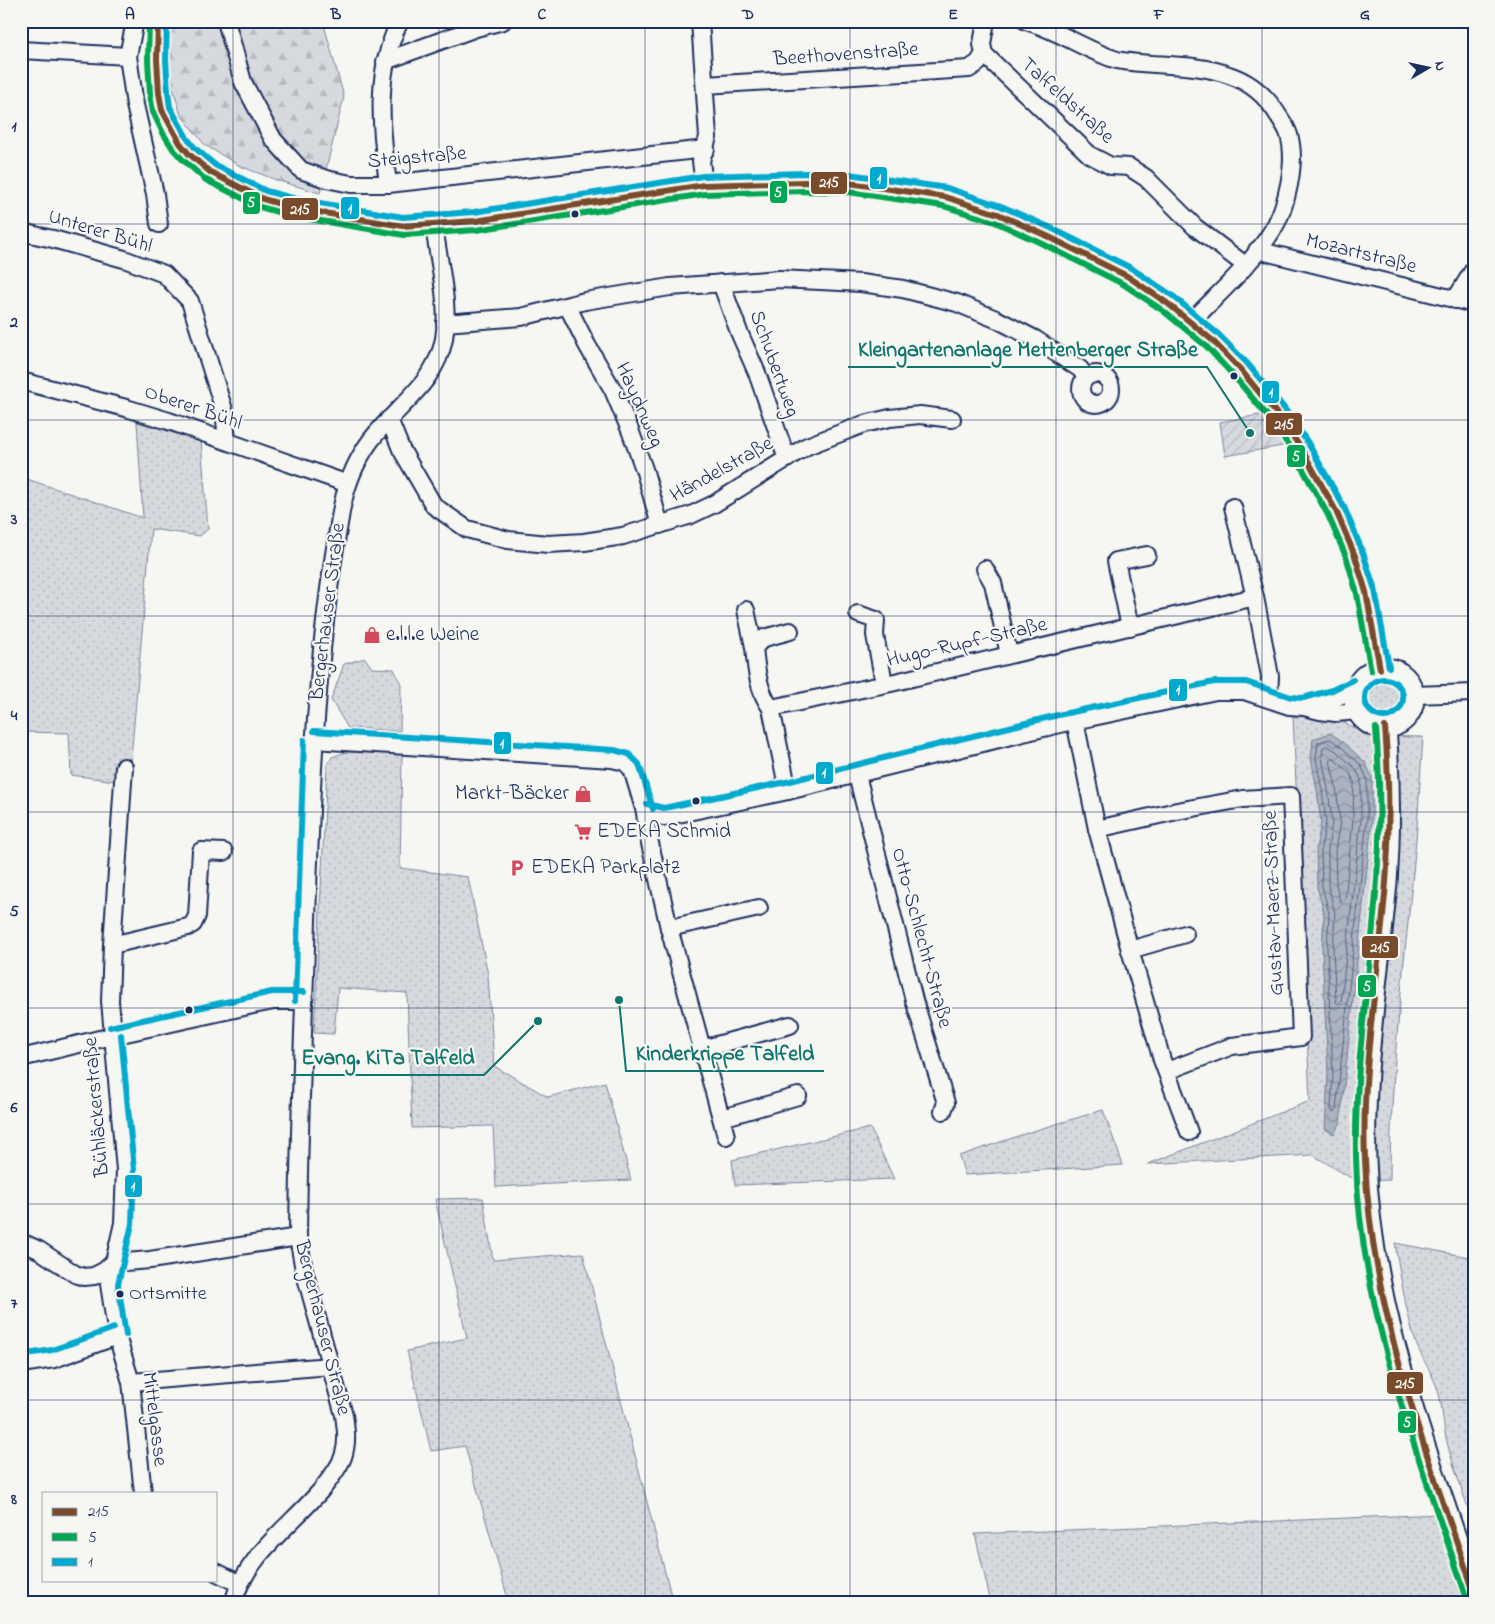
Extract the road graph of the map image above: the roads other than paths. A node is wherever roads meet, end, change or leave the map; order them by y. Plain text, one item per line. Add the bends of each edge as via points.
1 (135, 21) edge
2 (158, 21) edge
3 (226, 21) edge
4 (400, 21) edge
5 (503, 21) edge
6 (700, 21) edge
7 (986, 21) edge
8 (1026, 21) edge
9 (21, 50) edge
10 (984, 54) junction
11 (128, 56) junction
12 (385, 61) junction
13 (705, 86) junction
14 (706, 149) junction
15 (388, 184) junction
16 (704, 185) junction
17 (159, 224) dead end
18 (434, 224) junction
19 (21, 232) edge
20 (1257, 250) junction
21 (1245, 265) junction
22 (1474, 269) edge
23 (721, 283) junction
24 (1455, 300) junction
25 (1474, 304) edge
26 (568, 306) junction
27 (1191, 322) junction
28 (445, 323) junction
29 (1086, 377) dead end
30 (21, 381) edge
31 (952, 418) dead end
32 (389, 419) junction
33 (227, 442) junction
34 (787, 459) junction
35 (348, 484) junction
36 (1233, 507) dead end
37 (660, 526) junction
38 (1147, 555) dead end
39 (985, 569) dead end
40 (1255, 598) junction
41 (746, 610) dead end
42 (858, 614) dead end
43 (1130, 627) junction
44 (790, 631) dead end
45 (754, 647) junction
46 (1009, 654) junction
47 (1380, 669) junction
48 (884, 683) junction
49 (1357, 688) junction
50 (1474, 693) edge
51 (1413, 695) junction
52 (1269, 699) junction
53 (1304, 707) junction
54 (771, 708) junction
55 (1358, 712) junction
56 (1075, 721) junction
57 (1385, 727) junction
58 (313, 740) junction
59 (124, 767) dead end
60 (856, 775) junction
61 (788, 791) junction
62 (646, 812) junction
63 (1097, 829) junction
64 (224, 852) dead end
65 (758, 908) dead end
66 (669, 928) junction
67 (1185, 934) dead end
68 (112, 945) junction
69 (1130, 950) junction
70 (304, 1001) junction
71 (790, 1025) dead end
72 (112, 1036) junction
73 (702, 1049) junction
74 (21, 1058) edge
75 (1167, 1070) junction
76 (798, 1096) dead end
77 (943, 1111) dead end
78 (722, 1118) junction
79 (1189, 1132) dead end
80 (726, 1136) dead end
81 (298, 1237) junction
82 (21, 1242) edge
83 (113, 1263) junction
84 (117, 1336) junction
85 (21, 1364) edge
86 (331, 1366) junction
87 (131, 1382) junction
88 (143, 1492) edge
89 (218, 1573) edge
90 (240, 1584) junction
91 (1474, 1593) edge
92 (233, 1603) edge

1 - 11 street
2 - 18 main road via 157,59 162,110 180,143 210,172 263,199 294,208 403,226
3 - 15 street, Steigstraße via 243,82 273,139 301,170 351,184
4 - 12 street
5 - 12 street
6 - 13 street
7 - 10 street via 982,44
8 - 20 street, Talfeldstraße via 1117,60 1231,75 1264,96 1289,135 1292,154 1284,204 1272,230
9 - 11 street
10 - 13 street, Beethovenstraße via 969,69
10 - 21 street, Talfeldstraße via 1090,155 1111,166 1130,167 1146,178 1195,227
11 - 17 street
12 - 15 street via 382,114
13 - 14 street
14 - 15 street, Steigstraße
14 - 16 street via 701,161
16 - 18 main road
16 - 27 main road via 849,183 945,197 998,214 1127,276
18 - 28 street, Bergerhauser Straße
19 - 33 street, Unterer Bühl via 124,259 164,274 190,301 224,410
20 - 21 street, Talfeldstraße
20 - 24 street, Mozartstraße
21 - 27 street, Talfeldstraße
22 - 24 street
23 - 26 street via 670,287
23 - 29 street via 779,279 861,283 957,302 1035,339 1080,369
23 - 34 street, Schubertweg
24 - 25 street, Mozartstraße
26 - 28 street via 521,317
26 - 37 street, Haydnweg via 627,422
27 - 47 main road via 1240,369 1265,399 1316,473 1336,511 1361,574
28 - 32 street, Bergerhauser Straße via 444,341 430,374
30 - 33 street, Oberer Bühl via 126,408
31 - 34 street, Händelstraße via 920,415 864,424 807,446
32 - 35 street, Bergerhauser Straße via 360,456
32 - 37 street, Händelstraße via 401,449 434,506 468,529 508,540 548,544 623,536
33 - 35 street, Oberer Bühl
34 - 37 street, Händelstraße via 714,504
35 - 58 street, Bergerhauser Straße via 340,513 330,582
36 - 40 street
38 - 43 street via 1116,561
39 - 46 street via 993,583
40 - 43 street, Hugo-Rupf-Straße
40 - 52 street via 1270,676
41 - 45 street
42 - 48 street via 876,620 875,635
43 - 46 street, Hugo-Rupf-Straße
44 - 45 street via 764,638
45 - 54 street via 764,698
46 - 48 street, Hugo-Rupf-Straße
47 - 49 main road via 1367,674
47 - 51 main road via 1399,673 1406,679
48 - 54 street, Hugo-Rupf-Straße
49 - 53 street
49 - 55 main road
50 - 51 street
51 - 57 main road via 1404,719
52 - 53 street
52 - 56 street via 1244,691 1216,691
53 - 55 street via 1336,713
54 - 61 street
55 - 57 main road via 1371,724
56 - 60 street
56 - 63 street
57 - 91 main road via 1388,786 1386,872 1365,1101 1369,1227 1381,1293 1401,1372
58 - 62 street via 612,759 625,762 632,769
58 - 70 street, Bergerhauser Straße
59 - 68 street, Bühläckerstraße
60 - 61 street
60 - 77 street, Otto-Schlecht-Straße via 914,1000 946,1103
61 - 62 street via 664,816
62 - 66 street via 647,830
63 - 69 street
63 - 75 street, Gustav-Maerz-Straße via 1234,801 1291,796 1301,1037 1232,1046
64 - 68 street via 201,852 197,916 193,924
65 - 66 street
66 - 73 street
67 - 69 street
68 - 72 street, Bühläckerstraße
69 - 75 street
70 - 72 street via 274,1001
70 - 81 street, Bergerhauser Straße
71 - 73 street
72 - 74 street
72 - 83 street, Bühläckerstraße via 125,1170 123,1223
73 - 78 street
75 - 79 street
76 - 78 street
78 - 80 street
81 - 83 street
81 - 86 street, Bergerhauser Straße
82 - 83 street via 84,1277 94,1276
83 - 84 street, Mittelgasse via 109,1284
84 - 85 street via 54,1359
84 - 87 street, Mittelgasse
86 - 87 street
86 - 90 street, Bergerhauser Straße via 344,1415 343,1458 330,1479 275,1538
87 - 88 street, Mittelgasse
89 - 90 street
90 - 92 street

